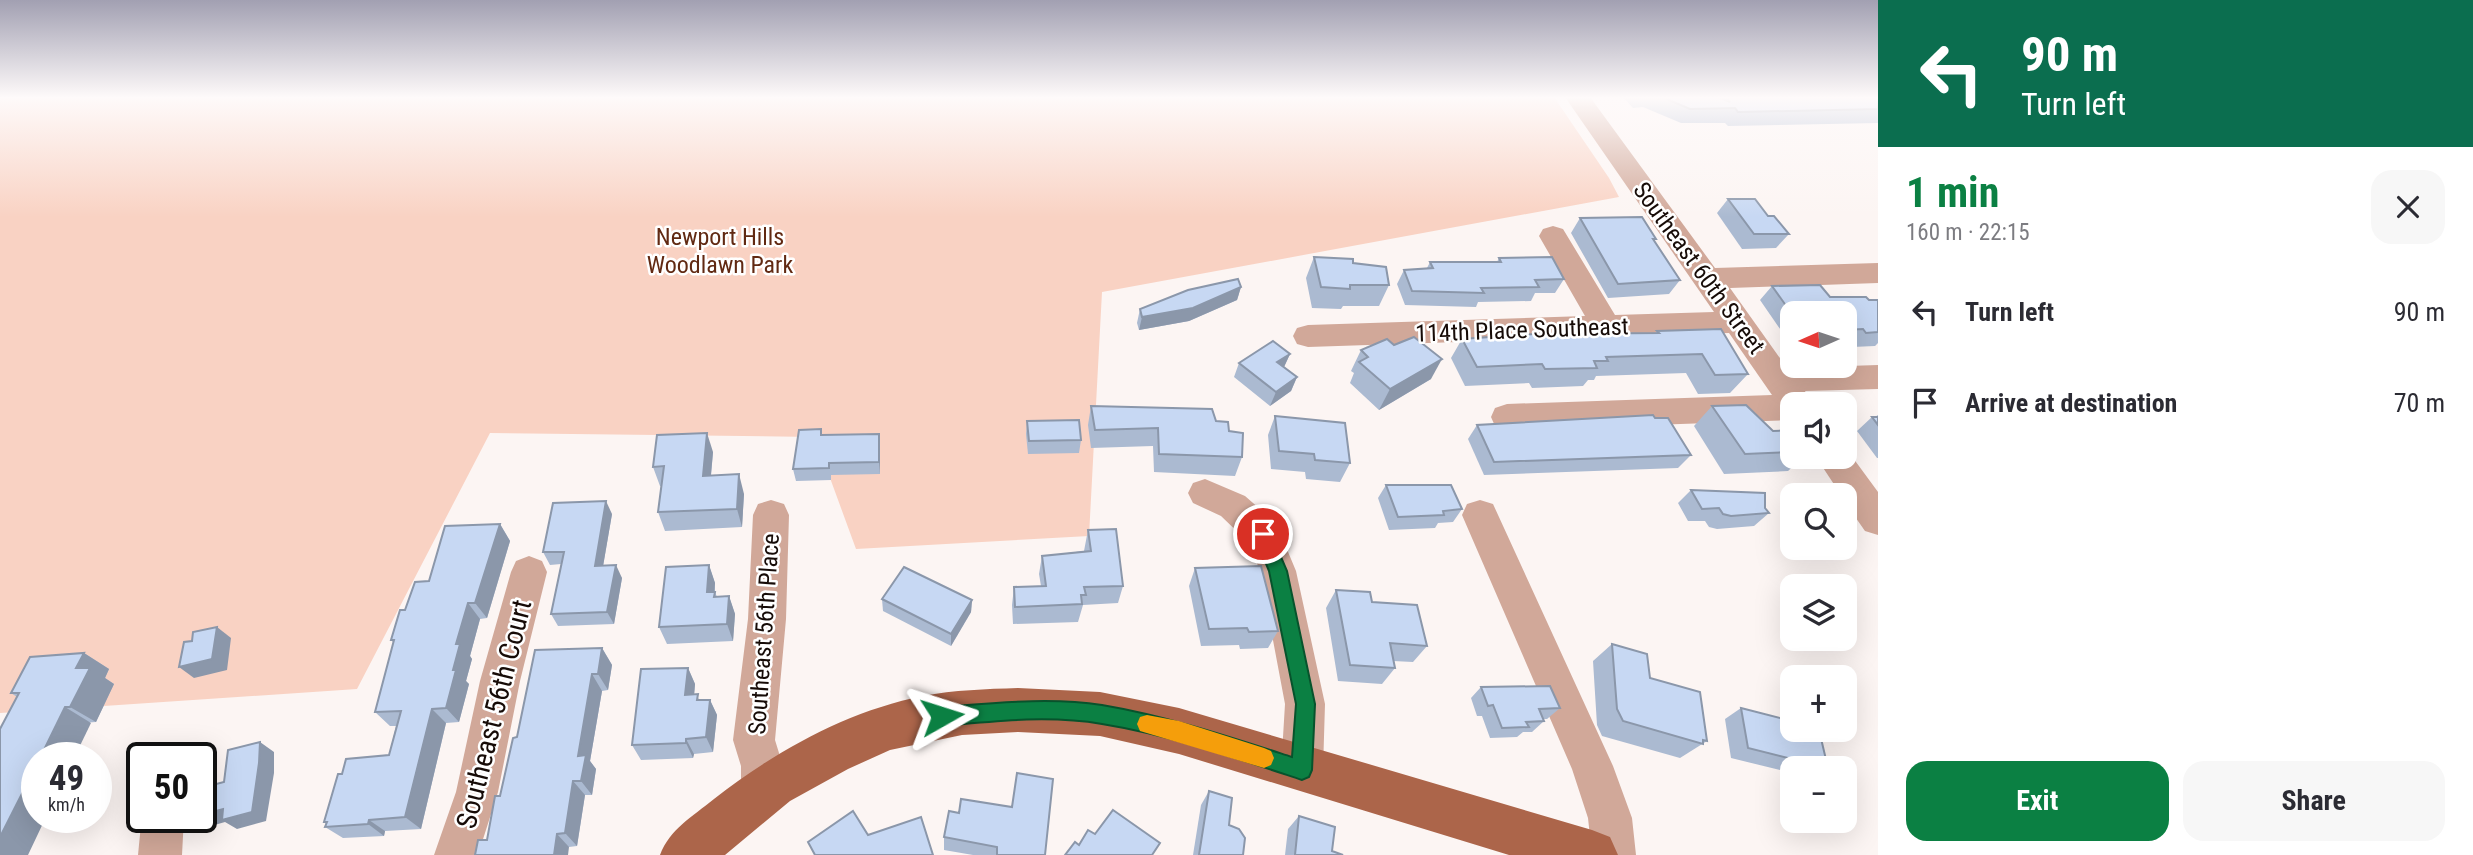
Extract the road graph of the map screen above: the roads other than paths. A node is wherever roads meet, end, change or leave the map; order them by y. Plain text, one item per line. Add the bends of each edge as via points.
1 (1605, 137) edge
2 (1553, 236) dead end
3 (1878, 273) edge
4 (1706, 279) junction
5 (1736, 322) junction
6 (1607, 327) junction
7 (1308, 336) dead end
8 (1878, 377) edge
9 (1785, 392) edge
10 (1811, 392) edge
11 (1780, 398) edge
12 (1507, 417) dead end
13 (1842, 469) edge
14 (1205, 493) dead end
15 (771, 515) dead end
16 (1480, 515) dead end
17 (1878, 520) edge
18 (529, 572) dead end
19 (1302, 770) junction
20 (761, 794) junction
21 (161, 833) edge
22 (160, 855) edge
23 (456, 855) edge
24 (685, 855) edge
25 (1592, 855) edge
26 (1614, 855) edge

1 - 4 street, Southeast 60th Street
2 - 6 street
3 - 4 street
4 - 5 street, Southeast 60th Street
5 - 6 street, 114th Place Southeast
5 - 9 street, Southeast 60th Street
6 - 7 street, 114th Place Southeast
8 - 10 street
11 - 12 street
13 - 17 street
14 - 19 street via 1233,506 1263,534 1278,571 1305,704
15 - 20 street, Southeast 56th Place via 767,619 754,740 762,766
16 - 26 street via 1592,766 1610,818
18 - 23 street, Southeast 56th Court via 477,792
19 - 20 main road via 1179,731 1100,714 1018,710 962,713 886,728 831,752
19 - 25 main road
20 - 24 main road
21 - 22 street

